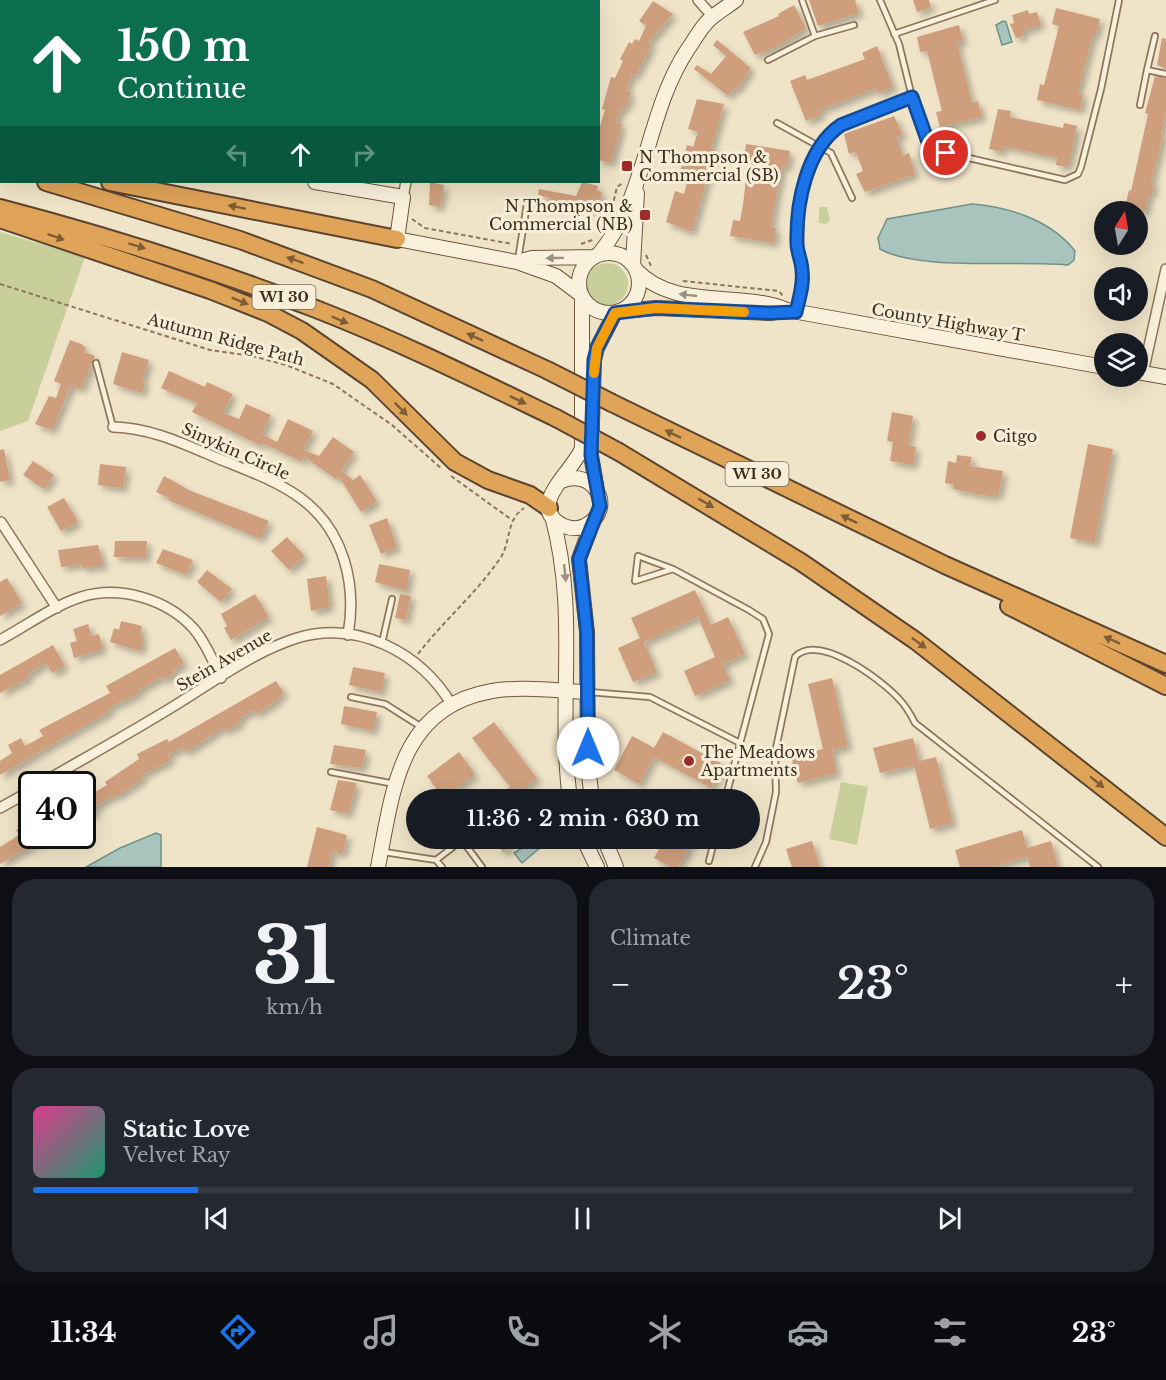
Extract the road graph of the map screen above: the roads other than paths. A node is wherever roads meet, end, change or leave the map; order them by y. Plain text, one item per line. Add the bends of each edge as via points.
1 (698, 0) edge
2 (736, 0) edge
3 (802, 0) edge
4 (880, 0) edge
5 (995, 0) edge
6 (1119, 0) edge
7 (713, 17) junction
8 (854, 25) dead end
9 (894, 34) junction
10 (815, 36) junction
11 (1155, 36) dead end
12 (768, 60) dead end
13 (1147, 70) junction
14 (1166, 74) edge
15 (912, 97) junction
16 (1140, 105) dead end
17 (777, 123) dead end
18 (821, 146) junction
19 (631, 181) junction
20 (49, 183) edge
21 (115, 183) edge
22 (331, 183) edge
23 (406, 183) edge
24 (373, 187) edge
25 (403, 197) junction
26 (852, 198) dead end
27 (527, 204) dead end
28 (0, 208) edge
29 (0, 219) edge
30 (397, 239) junction
31 (596, 256) junction
32 (517, 262) junction
33 (635, 268) junction
34 (1166, 269) edge
35 (581, 296) junction
36 (791, 311) junction
37 (618, 312) junction
38 (1148, 341) edge
39 (96, 363) dead end
40 (1094, 365) edge
41 (1148, 374) edge
42 (1166, 377) edge
43 (113, 427) joint
44 (559, 482) junction
45 (597, 490) junction
46 (551, 512) junction
47 (593, 520) junction
48 (1, 522) edge
49 (945, 565) junction
50 (673, 569) junction
51 (392, 599) dead end
52 (57, 608) junction
53 (348, 635) junction
54 (0, 640) edge
55 (382, 643) junction
56 (1166, 664) edge
57 (221, 678) junction
58 (1166, 686) edge
59 (567, 692) junction
60 (588, 692) junction
61 (351, 697) dead end
62 (452, 705) junction
63 (423, 728) junction
64 (740, 743) junction
65 (62, 771) edge
66 (331, 772) dead end
67 (395, 784) junction
68 (568, 789) edge
69 (591, 789) edge
70 (728, 789) edge
71 (18, 798) edge
72 (0, 808) edge
73 (1166, 837) edge
74 (588, 849) edge
75 (609, 849) edge
76 (712, 849) edge
77 (381, 851) junction
78 (436, 860) junction
79 (709, 861) dead end
80 (378, 867) edge
81 (442, 867) edge
82 (482, 867) edge
83 (597, 867) edge
84 (616, 867) edge
85 (754, 867) edge
86 (1098, 867) edge

1 - 7 street
2 - 7 street
3 - 10 lane
4 - 9 lane
5 - 9 lane
6 - 15 lane via 1084,156 1078,174 1072,178 1035,175 939,150 924,136
7 - 19 street via 685,53 661,101
8 - 10 lane
9 - 15 lane
10 - 12 lane
11 - 13 lane
13 - 14 lane
13 - 16 lane
15 - 18 lane via 841,125
17 - 18 lane
18 - 26 lane via 831,153
18 - 36 lane via 803,187 797,240 803,276
19 - 31 street via 617,231
19 - 33 street
49 -> 20 highway, WI 30, bridge via 372,289 240,240
30 -> 21 highway
22 - 24 street
23 - 25 street
24 - 25 street
25 - 30 street
27 - 32 lane
28 -> 73 highway, WI 30, bridge via 78,228 239,280 452,368 556,418 801,561 907,635
29 -> 46 highway via 210,290 302,331 372,380 455,462 488,480 530,495
30 - 32 street
31 -> 32 street
31 - 33 street via 620,255
31 - 35 street via 580,273
32 - 35 street via 561,278
36 -> 33 street, County Highway T via 770,303 660,289
33 - 37 street via 639,280 636,296
34 - 38 street
35 - 37 street via 597,311
35 - 44 street via 582,448
36 - 37 street, County Highway T via 656,308
36 - 40 street, County Highway T
37 - 45 street via 594,360 591,455
39 - 43 lane
41 - 42 street
43 - 53 street, Sinykin Circle via 161,434 300,498 337,540 350,576 352,613
44 - 45 street via 576,477 585,479
44 - 46 street via 550,494
45 - 47 street via 600,506
46 - 47 street via 564,526 572,528
46 -> 59 street via 567,591
47 - 60 street via 579,559
48 - 52 street
56 -> 49 highway, WI 30
49 - 58 highway via 995,598
50 - 50 lane via 663,572 634,581 638,556
50 - 64 lane via 763,618 767,625 769,634
51 - 55 lane
52 - 54 street
52 - 57 street via 81,597 108,592 151,600 195,630
53 - 55 street, Stein Avenue
53 - 57 street, Stein Avenue via 312,635 289,641
55 - 62 street, Stein Avenue via 430,675
57 - 65 street, Stein Avenue
59 - 60 street
59 - 62 street via 493,691
59 - 68 street via 565,766
60 - 64 lane via 650,697
60 - 69 street
61 - 63 lane via 385,704
62 - 63 street
63 - 67 street via 399,766
64 - 70 lane
66 - 67 lane
67 - 77 street
71 - 72 street
74 - 83 street
75 - 84 street
76 - 79 lane
77 - 78 lane
77 - 80 street
78 - 81 lane
78 - 82 lane via 462,840
85 - 86 lane via 766,842 776,792 775,753 795,657 800,651 811,649 842,658 882,684 899,699 915,723

